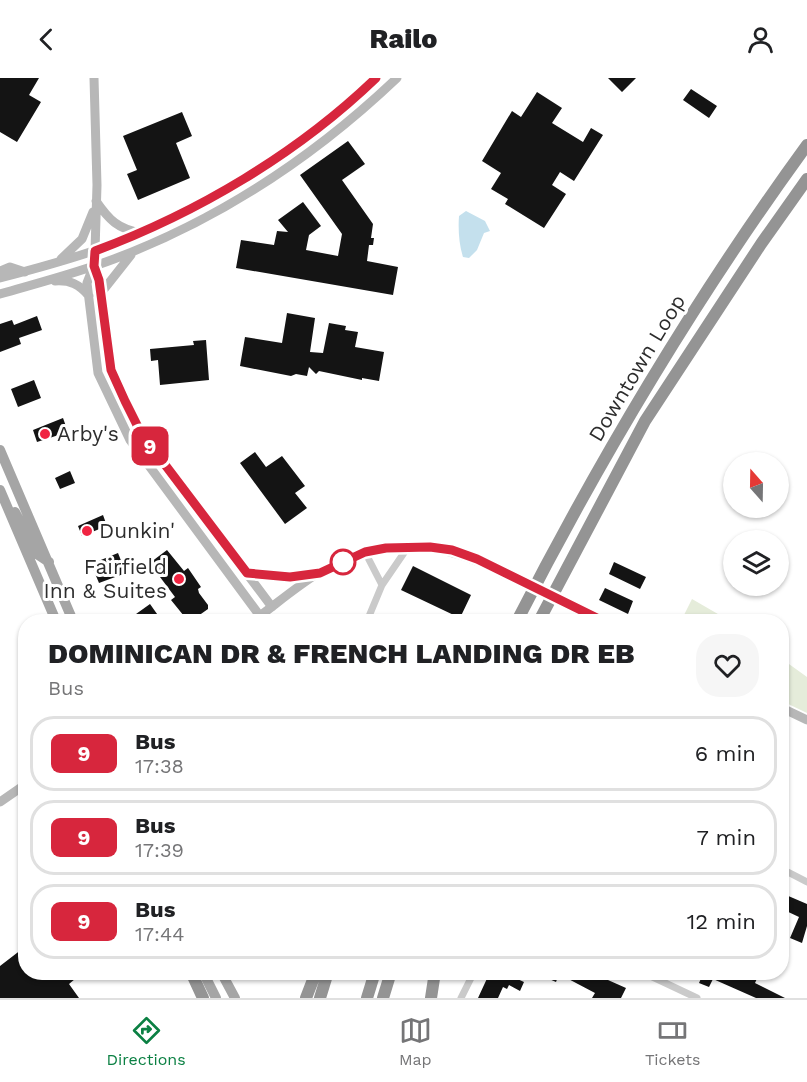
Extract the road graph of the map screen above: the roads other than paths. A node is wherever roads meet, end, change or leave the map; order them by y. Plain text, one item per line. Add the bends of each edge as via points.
1 (94, 78) edge
2 (376, 78) edge
3 (397, 78) edge
4 (807, 145) edge
5 (807, 179) edge
6 (96, 201) junction
7 (142, 233) junction
8 (136, 250) junction
9 (95, 251) junction
10 (56, 263) junction
11 (94, 266) junction
12 (0, 271) edge
13 (26, 272) junction
14 (0, 278) edge
15 (40, 282) junction
16 (101, 293) junction
17 (0, 294) edge
18 (89, 296) junction
19 (111, 370) junction
20 (98, 373) junction
21 (0, 450) edge
22 (0, 489) edge
23 (214, 528) junction
24 (206, 543) junction
25 (408, 547) junction
26 (365, 552) junction
27 (49, 562) junction
28 (247, 573) junction
29 (320, 573) junction
30 (382, 585) junction
31 (272, 607) junction
32 (53, 614) edge
33 (71, 614) edge
34 (254, 614) edge
35 (262, 614) edge
36 (370, 614) edge
37 (521, 614) edge
38 (543, 614) edge
39 (588, 614) edge
40 (789, 711) edge
41 (807, 720) edge
42 (18, 790) edge
43 (0, 802) edge
44 (789, 873) edge
45 (807, 882) edge
46 (195, 980) edge
47 (207, 980) edge
48 (225, 980) edge
49 (313, 980) edge
50 (326, 980) edge
51 (373, 980) edge
52 (389, 980) edge
53 (434, 980) edge
54 (470, 980) edge
55 (659, 980) edge
56 (203, 998) edge
57 (216, 998) edge
58 (235, 998) edge
59 (306, 998) edge
60 (320, 998) edge
61 (367, 998) edge
62 (383, 998) edge
63 (431, 998) edge
64 (461, 998) edge
65 (697, 998) edge

1 - 6 street
2 - 7 street via 293,146 193,208
3 - 8 street via 336,132 264,184 197,222
4 - 37 highway, Downtown Loop via 739,239 630,414
5 - 38 highway, Downtown Loop via 645,421
6 - 7 street via 114,224
6 - 9 street
6 - 10 street via 82,239
7 - 9 street
8 - 11 street
8 - 16 street
9 - 10 street
9 - 11 street
10 - 13 street
11 - 15 street
11 - 16 street
11 - 18 street via 87,283
12 - 13 street via 10,267
13 - 14 street
15 - 17 street
15 - 18 street via 66,280 80,286
16 - 19 street
18 - 20 street
19 - 20 street
19 - 23 street via 141,433
20 - 24 street via 130,440
21 - 27 main road
22 - 27 main road via 23,524 36,554
22 - 32 main road
23 - 24 street
23 - 28 street
24 - 34 street
25 - 26 street
25 - 30 street
25 - 39 street, bridge via 452,550 477,559
26 - 29 street
26 - 30 street
27 - 33 main road
28 - 29 street via 290,577
28 - 31 street
29 - 31 street
30 - 36 street
31 - 35 street
40 - 41 street
42 - 43 street
44 - 45 street
46 - 56 highway
47 - 57 main road
48 - 58 main road
49 - 59 highway
50 - 60 highway
51 - 61 highway
52 - 62 highway
53 - 63 highway
54 - 64 street
55 - 65 street

